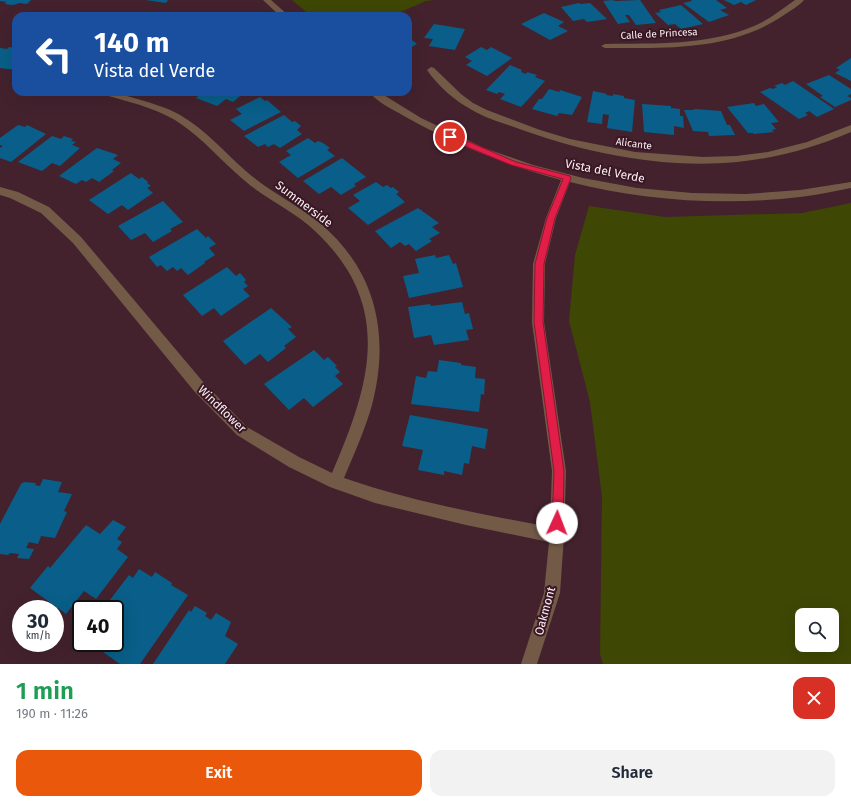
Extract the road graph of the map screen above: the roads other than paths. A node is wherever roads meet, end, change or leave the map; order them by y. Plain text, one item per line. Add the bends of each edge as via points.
1 (267, 0) edge
2 (800, 0) edge
3 (280, 12) edge
4 (605, 46) dead end
5 (431, 70) dead end
6 (117, 96) edge
7 (379, 96) edge
8 (851, 128) edge
9 (567, 178) junction
10 (851, 185) edge
11 (0, 191) edge
12 (335, 482) junction
13 (557, 536) junction
14 (529, 664) edge

1 - 3 street
2 - 4 street, Calle de Princesa via 756,28 719,38 684,44
5 - 8 street, Alicante via 450,91 476,109 531,131 620,153 687,159 732,159 799,148
6 - 12 street, Summerside via 178,117 193,128 253,182 317,228 345,256 359,279 370,306 375,352 368,394
7 - 9 street, Vista del Verde via 414,118 481,151
9 - 10 street, Vista del Verde via 644,192 697,197 748,197
9 - 13 street, Oakmont via 551,218 539,264 538,322 559,471
11 - 12 street, Windflower via 45,210 77,240 199,387 242,431 294,462
12 - 13 street, Windflower via 375,496
13 - 14 street, Oakmont via 552,593

